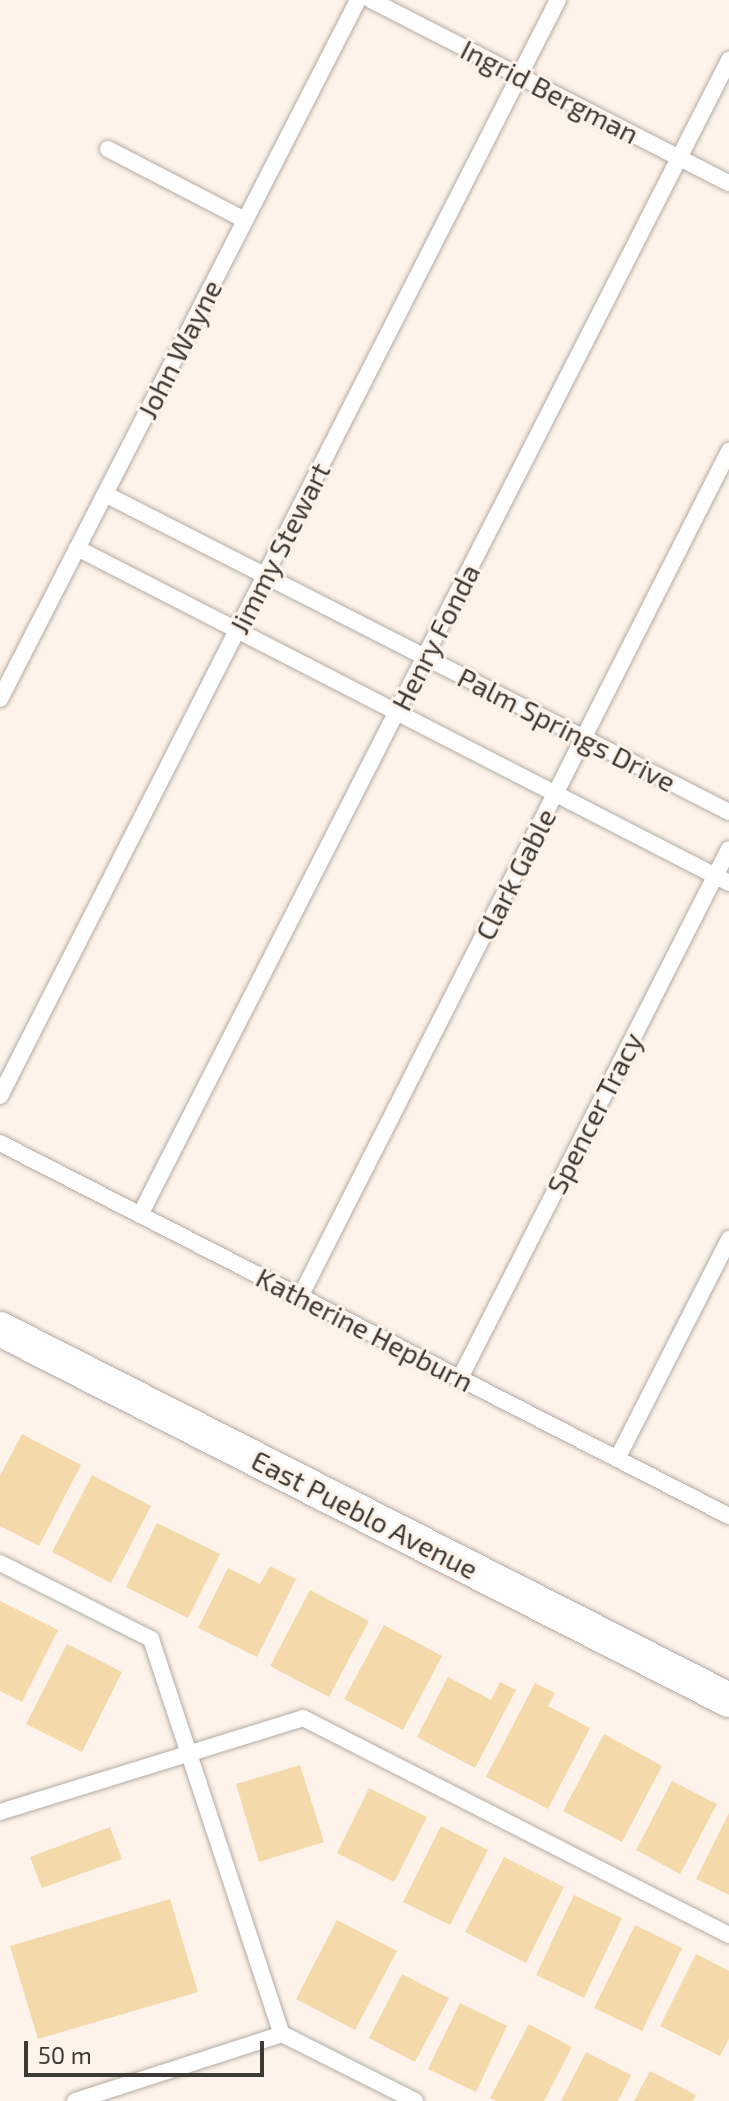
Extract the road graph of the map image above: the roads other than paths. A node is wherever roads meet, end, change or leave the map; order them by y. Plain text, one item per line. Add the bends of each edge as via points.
1 (358, 0) edge
2 (371, 0) edge
3 (558, 0) edge
4 (729, 60) edge
5 (519, 76) junction
6 (108, 149) dead end
7 (679, 157) junction
8 (729, 183) edge
9 (245, 220) junction
10 (729, 451) edge
11 (105, 494) junction
12 (77, 548) junction
13 (265, 575) junction
14 (237, 630) junction
15 (425, 657) junction
16 (7, 667) edge
17 (0, 699) edge
18 (396, 712) junction
19 (583, 738) junction
20 (556, 794) junction
21 (729, 812) edge
22 (729, 849) edge
23 (722, 879) edge
24 (0, 1096) edge
25 (0, 1143) edge
26 (140, 1215) junction
27 (729, 1239) edge
28 (300, 1297) junction
29 (0, 1329) edge
30 (460, 1378) junction
31 (617, 1459) junction
32 (729, 1516) edge
33 (0, 1563) edge
34 (729, 1700) edge
35 (188, 1750) junction
36 (0, 1812) edge
37 (729, 1935) edge
38 (282, 2034) junction
39 (75, 2101) edge
40 (415, 2101) edge

1 - 9 lane, John Wayne
2 - 5 lane, Ingrid Bergman
3 - 5 lane, Jimmy Stewart
4 - 7 lane, Henry Fonda
5 - 7 lane, Ingrid Bergman
5 - 13 lane, Jimmy Stewart
6 - 9 lane
7 - 8 lane, Ingrid Bergman
7 - 15 lane, Henry Fonda
9 - 11 lane, John Wayne
10 - 19 lane, Clark Gable
11 - 12 lane, John Wayne
11 - 13 lane, Palm Springs Drive
12 - 14 lane
12 - 16 lane, John Wayne
13 - 14 lane, Jimmy Stewart
13 - 15 lane, Palm Springs Drive
14 - 18 lane
14 - 24 lane, Jimmy Stewart
15 - 18 lane, Henry Fonda
15 - 19 lane, Palm Springs Drive
16 - 17 lane, John Wayne
18 - 20 lane
18 - 26 lane, Henry Fonda
19 - 20 lane, Clark Gable
19 - 21 lane, Palm Springs Drive
20 - 23 lane
20 - 28 lane, Clark Gable
22 - 23 lane, Spencer Tracy
23 - 30 lane, Spencer Tracy
25 - 26 lane, Katherine Hepburn
26 - 28 lane, Katherine Hepburn
27 - 31 lane
28 - 30 lane, Katherine Hepburn
29 - 34 street, East Pueblo Avenue
30 - 31 lane, Katherine Hepburn
31 - 32 lane, Katherine Hepburn
33 - 35 lane via 151,1639
35 - 36 lane
35 - 37 lane via 303,1718
35 - 38 lane
38 - 39 lane
38 - 40 lane

